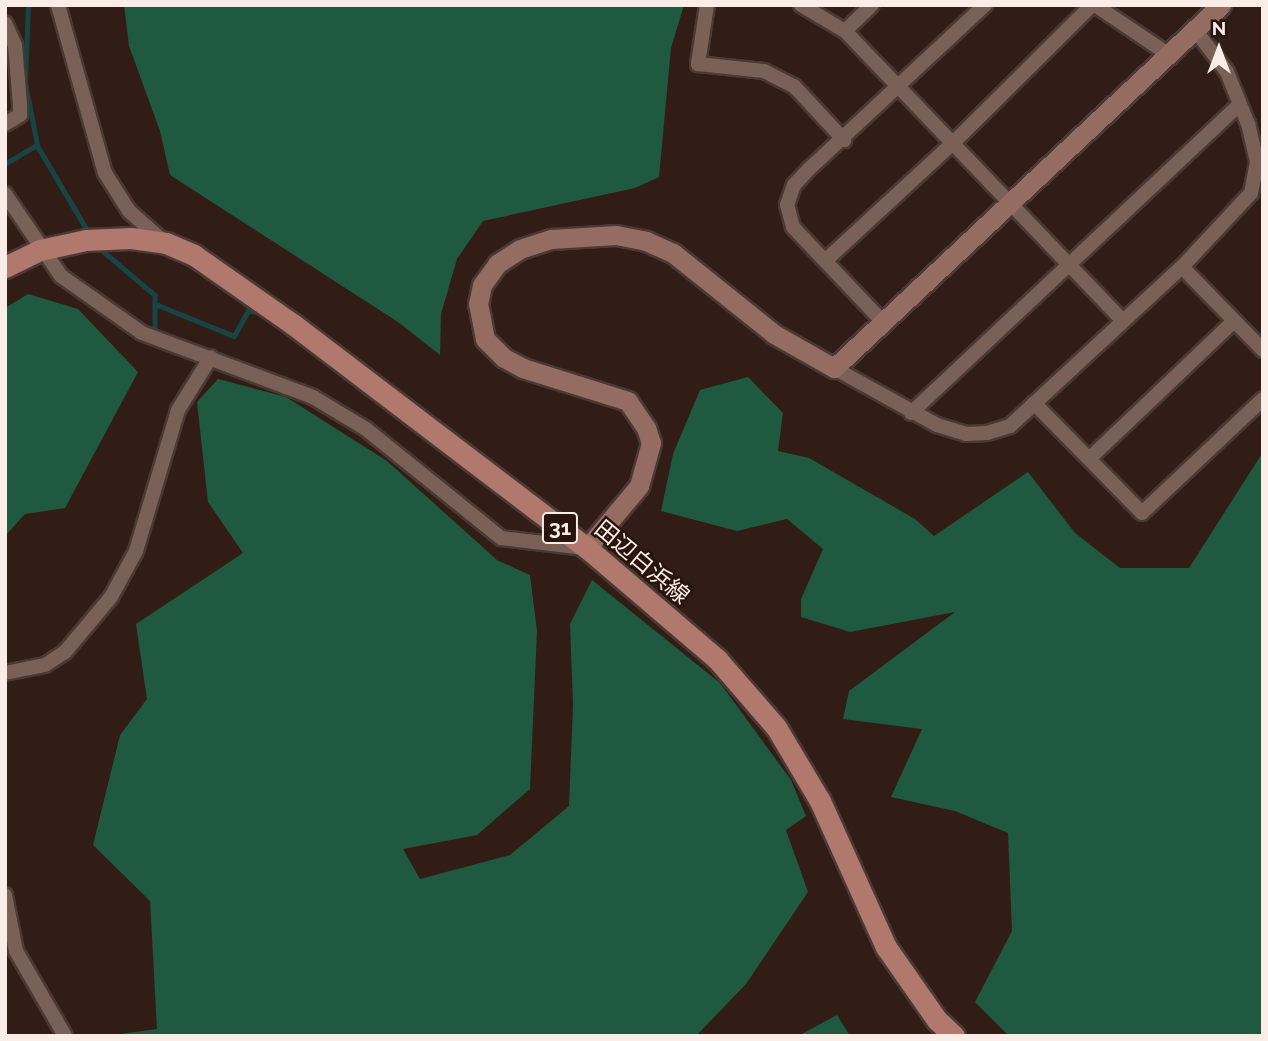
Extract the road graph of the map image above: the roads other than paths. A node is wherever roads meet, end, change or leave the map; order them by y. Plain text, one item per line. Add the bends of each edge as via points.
1 (58, 5) edge
2 (707, 5) edge
3 (801, 5) edge
4 (872, 5) edge
5 (985, 5) edge
6 (1094, 5) edge
7 (1221, 5) edge
8 (5, 23) edge
9 (845, 31) junction
10 (1196, 31) junction
11 (1168, 54) junction
12 (899, 87) junction
13 (1240, 104) junction
14 (5, 124) edge
15 (844, 140) junction
16 (952, 144) junction
17 (5, 194) edge
18 (1009, 204) junction
19 (166, 243) junction
20 (40, 250) junction
21 (825, 261) junction
22 (1069, 265) junction
23 (5, 267) edge
24 (1181, 267) junction
25 (1121, 319) junction
26 (1234, 321) junction
27 (883, 323) junction
28 (1263, 350) edge
29 (211, 357) junction
30 (834, 368) junction
31 (1263, 400) edge
32 (1034, 403) junction
33 (911, 413) junction
34 (1089, 458) junction
35 (587, 548) junction
36 (5, 673) edge
37 (5, 895) edge
38 (65, 1036) edge
39 (954, 1036) edge

1 - 19 street via 105,173 128,211
2 - 15 street via 698,64 764,71 794,86
3 - 9 street
4 - 9 street
5 - 12 street
6 - 11 street
6 - 16 street
7 - 10 street
8 - 14 street via 15,45 20,115
9 - 12 street
10 - 11 street
10 - 13 street via 1227,72
11 - 18 street
12 - 15 street
12 - 16 street
13 - 22 street
13 - 24 street via 1256,162 1251,193
15 - 21 street via 794,185 787,205 793,227
16 - 18 street
16 - 21 street
17 - 20 street
18 - 22 street
18 - 27 street
19 - 20 main road, 田辺白浜線 / 31 via 131,238 86,240
19 - 35 main road, 田辺白浜線 / 31 via 204,261 294,325
20 - 23 main road, 田辺白浜線 / 31
20 - 29 street via 61,276 142,333
21 - 27 street
22 - 25 street
22 - 33 street
24 - 25 street
24 - 26 street
25 - 32 street
26 - 28 street
26 - 34 street
27 - 30 street
29 - 35 street via 285,384 366,429 501,538
29 - 36 street via 178,410 136,551 111,597 65,652 45,665
30 - 33 street
30 - 35 street via 774,334 673,253 646,241 615,234 551,239 520,249 497,264 482,285 478,304 485,339 503,358 523,368 628,401 648,436 648,463 639,485
31 - 34 street via 1142,513
32 - 33 street via 1010,426 988,433 955,432
32 - 34 street
35 - 39 main road, 田辺白浜線 / 31 via 717,659 776,727 820,801 886,947 937,1020
37 - 38 street via 16,951

